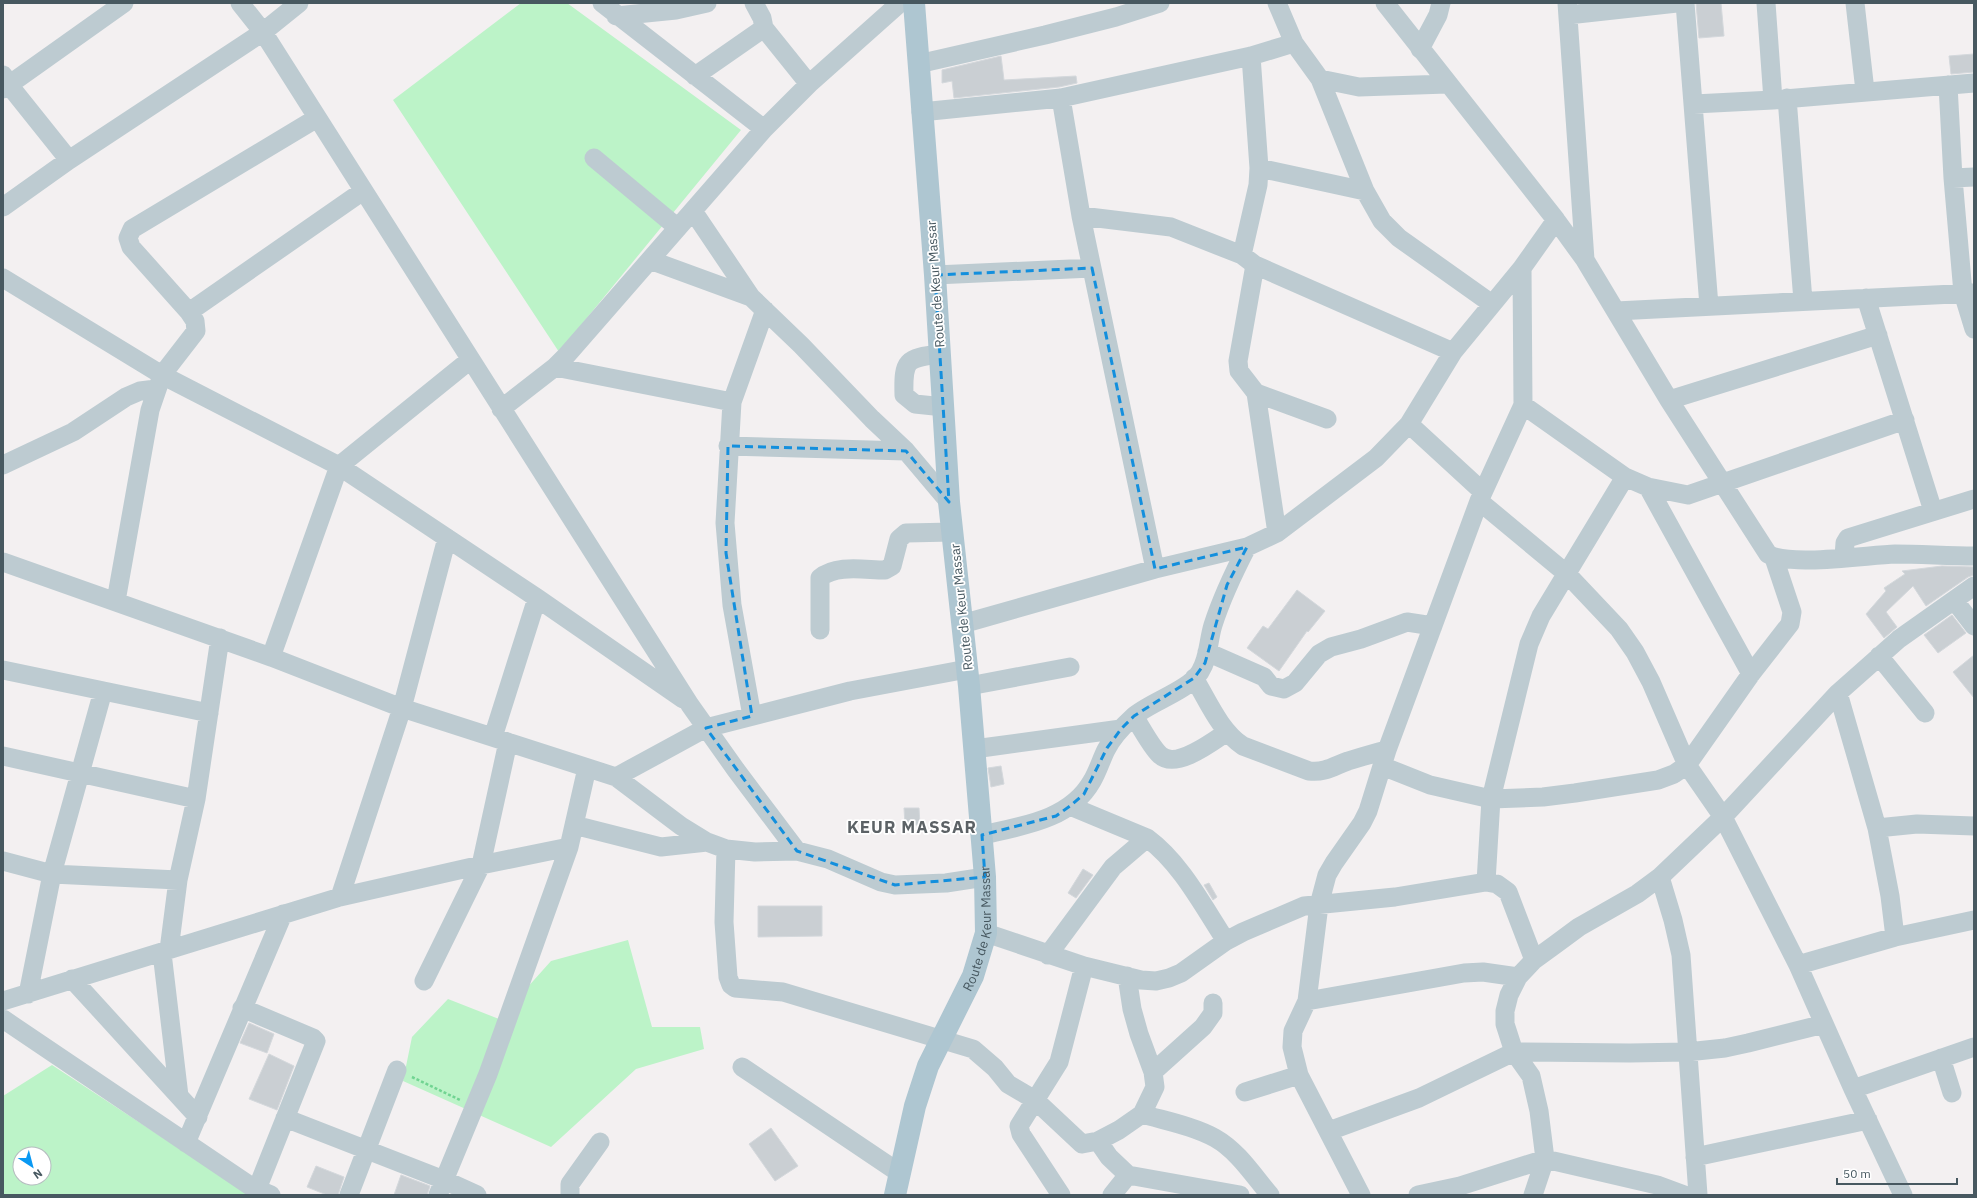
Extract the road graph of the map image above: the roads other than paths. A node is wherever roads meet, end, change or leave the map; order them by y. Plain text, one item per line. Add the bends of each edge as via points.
1 (124, 3) edge
2 (240, 3) edge
3 (299, 3) edge
4 (602, 3) edge
5 (707, 3) edge
6 (754, 3) edge
7 (900, 3) edge
8 (914, 3) edge
9 (1277, 3) edge
10 (1385, 3) edge
11 (1441, 3) edge
12 (1677, 3) edge
13 (1685, 3) edge
14 (1766, 3) edge
15 (1855, 3) edge
16 (1156, 4) edge
17 (675, 6) edge
18 (1567, 9) edge
19 (616, 16) junction
20 (764, 28) junction
21 (263, 32) junction
22 (1294, 43) junction
23 (1420, 49) junction
24 (1250, 56) junction
25 (918, 64) junction
26 (695, 76) junction
27 (1320, 79) junction
28 (5, 83) edge
29 (1974, 83) edge
30 (809, 84) junction
31 (1447, 84) junction
32 (1948, 85) junction
33 (1865, 91) junction
34 (1061, 98) junction
35 (1780, 99) junction
36 (1694, 104) junction
37 (921, 112) junction
38 (317, 118) junction
39 (764, 129) junction
40 (594, 158) dead end
41 (69, 160) junction
42 (1259, 168) junction
43 (1974, 177) edge
44 (1952, 178) junction
45 (363, 191) junction
46 (1365, 191) junction
47 (3, 207) edge
48 (693, 211) junction
49 (1081, 216) junction
50 (1556, 220) junction
51 (678, 228) junction
52 (650, 260) junction
53 (1248, 260) junction
54 (1585, 260) junction
55 (1092, 268) junction
56 (1522, 268) junction
57 (935, 275) junction
58 (3, 278) edge
59 (1969, 293) edge
60 (751, 297) junction
61 (1866, 298) junction
62 (1803, 301) junction
63 (1492, 304) junction
64 (1709, 306) junction
65 (765, 310) junction
66 (1616, 311) junction
67 (189, 312) junction
68 (1974, 329) edge
69 (1878, 335) junction
70 (1454, 352) junction
71 (940, 354) junction
72 (470, 360) junction
73 (555, 367) junction
74 (159, 382) junction
75 (1256, 393) junction
76 (1669, 400) junction
77 (732, 402) junction
78 (1523, 405) junction
79 (944, 407) junction
80 (501, 409) junction
81 (1328, 419) dead end
82 (1905, 420) junction
83 (1409, 424) junction
84 (728, 446) junction
85 (906, 451) junction
86 (3, 465) edge
87 (339, 466) junction
88 (1625, 477) junction
89 (1723, 483) junction
90 (1648, 487) junction
91 (1481, 496) junction
92 (1974, 499) edge
93 (949, 502) junction
94 (1933, 512) junction
95 (952, 532) junction
96 (1277, 533) junction
97 (447, 538) junction
98 (1247, 547) junction
99 (1974, 556) edge
100 (1844, 557) junction
101 (1774, 558) junction
102 (3, 562) edge
103 (1155, 569) junction
104 (1567, 574) junction
105 (1974, 586) edge
106 (537, 598) junction
107 (1954, 600) junction
108 (116, 601) junction
109 (962, 624) junction
110 (1433, 626) junction
111 (1974, 626) edge
112 (820, 630) dead end
113 (220, 638) junction
114 (1207, 652) junction
115 (1878, 656) junction
116 (271, 657) junction
117 (1070, 667) dead end
118 (3, 670) edge
119 (1751, 674) junction
120 (968, 678) junction
121 (1194, 678) junction
122 (103, 691) junction
123 (1838, 693) junction
124 (690, 704) junction
125 (402, 708) junction
126 (209, 713) junction
127 (1925, 713) dead end
128 (752, 716) junction
129 (1127, 723) junction
130 (706, 728) junction
131 (1227, 732) junction
132 (500, 740) junction
133 (974, 749) junction
134 (3, 756) edge
135 (1384, 758) junction
136 (1687, 765) junction
137 (587, 768) junction
138 (79, 773) junction
139 (616, 777) junction
140 (1491, 798) junction
141 (196, 799) junction
142 (1070, 806) junction
143 (1723, 817) junction
144 (574, 825) junction
145 (1974, 826) edge
146 (1877, 828) junction
147 (982, 835) junction
148 (1147, 838) junction
149 (707, 842) junction
150 (569, 847) junction
151 (726, 849) junction
152 (797, 851) junction
153 (3, 861) edge
154 (481, 865) junction
155 (52, 874) junction
156 (985, 878) junction
157 (1660, 878) junction
158 (178, 880) junction
159 (1486, 882) junction
160 (340, 897) junction
161 (1319, 905) junction
162 (283, 914) junction
163 (1974, 920) edge
164 (986, 933) junction
165 (1895, 937) junction
166 (1226, 941) junction
167 (166, 951) junction
168 (1048, 954) junction
169 (1534, 960) junction
170 (1798, 965) junction
171 (1084, 966) junction
172 (1127, 976) junction
173 (1518, 977) junction
174 (72, 979) junction
175 (424, 981) dead end
176 (28, 994) junction
177 (3, 1001) edge
178 (1307, 1001) junction
179 (1214, 1003) dead end
180 (242, 1008) junction
181 (3, 1019) edge
182 (1824, 1024) junction
183 (941, 1039) junction
184 (1974, 1047) edge
185 (1514, 1052) junction
186 (1687, 1052) junction
187 (1941, 1058) junction
188 (742, 1067) dead end
189 (397, 1070) road end
190 (1153, 1072) junction
191 (1299, 1074) junction
192 (1853, 1089) junction
193 (1244, 1092) dead end
194 (1952, 1093) dead end
195 (179, 1096) junction
196 (1034, 1100) junction
197 (1142, 1114) junction
198 (198, 1117) junction
199 (285, 1118) junction
200 (1868, 1120) junction
201 (1329, 1131) junction
202 (1098, 1141) junction
203 (600, 1142) dead end
204 (186, 1143) junction
205 (367, 1150) junction
206 (1695, 1158) junction
207 (1545, 1159) junction
208 (898, 1172) junction
209 (1128, 1175) junction
210 (441, 1188) edge
211 (1656, 1190) edge
212 (257, 1192) edge
213 (349, 1195) edge
214 (477, 1195) edge
215 (570, 1195) edge
216 (895, 1195) edge
217 (1061, 1195) edge
218 (1112, 1195) edge
219 (1240, 1195) edge
220 (1270, 1195) edge
221 (1361, 1195) edge
222 (1418, 1195) edge
223 (1533, 1195) edge
224 (1684, 1195) edge
225 (1698, 1195) edge
226 (1903, 1195) edge

1 - 28 street
2 - 21 street
3 - 21 street
4 - 19 street
5 - 17 street
6 - 20 street
7 - 30 street
8 - 25 main road, Route de Keur Massar
9 - 22 street
10 - 23 street
11 - 23 street via 1438,15
12 - 18 street
13 - 36 street
14 - 35 street
15 - 33 street
16 - 25 street via 1045,35
17 - 19 street
18 - 54 street
19 - 26 street
20 - 26 street
20 - 30 street
21 - 38 street
21 - 41 street
22 - 24 street
22 - 27 street
23 - 31 street
24 - 34 street
24 - 42 street
25 - 37 main road, Route de Keur Massar
26 - 39 street
27 - 31 street via 1359,87
27 - 46 street
28 - 41 street
29 - 32 street
30 - 39 street
31 - 50 street
32 - 33 street
32 - 44 street
33 - 35 street
34 - 37 street
34 - 49 street
35 - 36 street
35 - 62 street
36 - 64 street
37 - 57 main road, Route de Keur Massar
38 - 45 street
38 - 67 street via 132,229 128,238 131,247
39 - 48 street
40 - 51 street
41 - 47 street
42 - 46 street
42 - 53 street
43 - 44 street
44 - 59 street
45 - 67 street
45 - 72 street
46 - 63 street via 1382,221 1399,238
48 - 51 street
48 - 60 street
49 - 53 street via 1171,227
49 - 55 street
50 - 54 street
50 - 56 street
51 - 52 street
52 - 60 street
52 - 73 street
53 - 70 street
53 - 75 street via 1238,360 1239,371
54 - 66 street
55 - 57 street
55 - 103 street
56 - 63 street
56 - 78 street
57 - 71 main road, Route de Keur Massar
58 - 74 street
59 - 61 street
59 - 68 street
60 - 65 street
61 - 62 street
61 - 69 street
62 - 64 street
63 - 70 street
64 - 66 street
65 - 77 street
65 - 85 street
66 - 76 street
67 - 74 street via 195,321 196,331
69 - 76 street
69 - 82 street
70 - 83 street
71 - 79 main road, Route de Keur Massar
71 - 79 street via 917,356 909,362 904,370 904,395 916,404
72 - 80 street
72 - 87 street
73 - 77 street
73 - 80 street
74 - 86 street via 126,397 73,432
74 - 87 street
74 - 108 street via 150,410
75 - 81 street
75 - 96 street
76 - 89 street
77 - 84 street
78 - 88 street
78 - 91 street
79 - 93 main road, Route de Keur Massar
80 - 124 street
82 - 89 street
82 - 94 street
83 - 91 street
83 - 96 street via 1376,458
84 - 85 street
84 - 128 street via 724,523 726,553 732,605
85 - 93 street
87 - 97 street
87 - 116 street
88 - 90 street
88 - 104 street
89 - 90 street via 1688,495
89 - 101 street via 1768,554
90 - 119 street
91 - 104 street
91 - 110 street
92 - 94 street
93 - 95 main road, Route de Keur Massar
94 - 100 street via 1848,538
95 - 109 main road, Route de Keur Massar
95 - 112 street via 906,533 898,539 892,566 885,570 837,569 827,572 820,578
96 - 98 street
97 - 106 street
97 - 125 street
98 - 103 street
98 - 114 street via 1227,585
99 - 100 street via 1894,554
100 - 101 street via 1792,560
101 - 119 street via 1792,612 1790,624
102 - 108 street
103 - 109 street
104 - 136 street via 1619,629 1635,652
104 - 140 street via 1541,616 1529,644
105 - 107 street
106 - 124 street
106 - 132 street
107 - 111 street
107 - 115 street
108 - 113 street
109 - 120 main road, Route de Keur Massar
110 - 114 street via 1407,622 1331,647 1319,654 1295,683 1284,689 1271,686 1264,677
110 - 135 street
113 - 116 street
113 - 126 street
114 - 121 street via 1205,663
115 - 123 street
115 - 127 street
116 - 125 street
117 - 120 street
118 - 122 street
119 - 136 street
120 - 128 street via 850,691
120 - 133 main road, Route de Keur Massar
121 - 129 street
121 - 131 street
122 - 126 street
122 - 138 street
123 - 143 street
123 - 146 street
124 - 130 street
125 - 132 street
125 - 160 street
126 - 141 street
128 - 130 street
129 - 131 street via 1160,755 1169,760 1196,752
129 - 133 street
129 - 142 street via 1107,748 1084,794
130 - 139 street
130 - 152 street
131 - 135 street via 1243,746 1309,771 1318,772
132 - 137 street
132 - 154 street
133 - 147 main road, Route de Keur Massar
134 - 138 street
135 - 140 street via 1430,785
135 - 161 street via 1368,811 1327,875
136 - 140 street via 1674,774 1658,780 1556,796
136 - 143 street
137 - 139 street
137 - 144 street
138 - 141 street
138 - 155 street
139 - 149 street via 681,826
140 - 159 street
141 - 158 street
142 - 147 street via 1056,816
142 - 148 street
143 - 157 street
143 - 170 street
144 - 149 street via 661,848
144 - 150 street
145 - 146 street via 1932,824
146 - 165 street
147 - 156 main road, Route de Keur Massar
148 - 166 street via 1168,857
148 - 168 street via 1113,867
149 - 151 street
150 - 154 street
150 - 210 street via 488,1074
151 - 152 street via 755,852
151 - 183 street via 724,922 728,978 731,985 735,988 783,992
152 - 156 street via 828,859 881,882 895,885
153 - 155 street
154 - 160 street
154 - 175 street
155 - 158 street
155 - 176 street
156 - 164 main road, Route de Keur Massar
157 - 169 street via 1580,927
157 - 186 street via 1681,955
158 - 167 street
159 - 161 street via 1395,897
159 - 169 street via 1497,884 1508,892
160 - 162 street
161 - 166 street via 1304,906 1288,912
161 - 178 street
162 - 167 street
162 - 180 street
163 - 165 street
164 - 168 street
164 - 183 main road, Route de Keur Massar via 973,976
165 - 170 street
166 - 172 street via 1170,978 1156,981
167 - 174 street
167 - 195 street
168 - 171 street
169 - 173 street
170 - 182 street
171 - 172 street
171 - 196 street via 1059,1062
172 - 190 street via 1132,1009
173 - 178 street via 1483,972 1464,973
173 - 185 street via 1505,1011 1505,1024
174 - 176 street
174 - 195 street
176 - 177 street
178 - 191 street via 1294,1031 1292,1047
179 - 190 street via 1213,1013 1203,1027
180 - 198 street
180 - 199 street via 316,1041
181 - 204 street
182 - 186 street via 1733,1046
182 - 192 street
183 - 196 street via 973,1050 995,1068 1008,1084
183 - 208 main road, Route de Keur Massar via 928,1066 915,1106
184 - 187 street
185 - 186 street
185 - 201 street via 1419,1098
185 - 207 street via 1524,1064 1536,1090
186 - 206 street
187 - 192 street
187 - 194 street
188 - 208 street
189 - 205 street
190 - 197 street via 1155,1086
191 - 193 street
191 - 201 street
192 - 200 street
195 - 198 street
196 - 202 street via 1082,1144
196 - 217 street via 1019,1126 1021,1134
197 - 202 street
197 - 220 street via 1215,1138 1238,1156
198 - 204 street
199 - 205 street
199 - 212 street
200 - 206 street
200 - 226 street
201 - 221 street
202 - 209 street via 1109,1157
203 - 215 street via 570,1184
204 - 212 street
205 - 210 street
205 - 213 street
206 - 225 street
207 - 211 street
207 - 222 street via 1460,1186
207 - 223 street
208 - 216 main road, Route de Keur Massar
209 - 218 street
209 - 219 street
210 - 214 street
211 - 224 street

